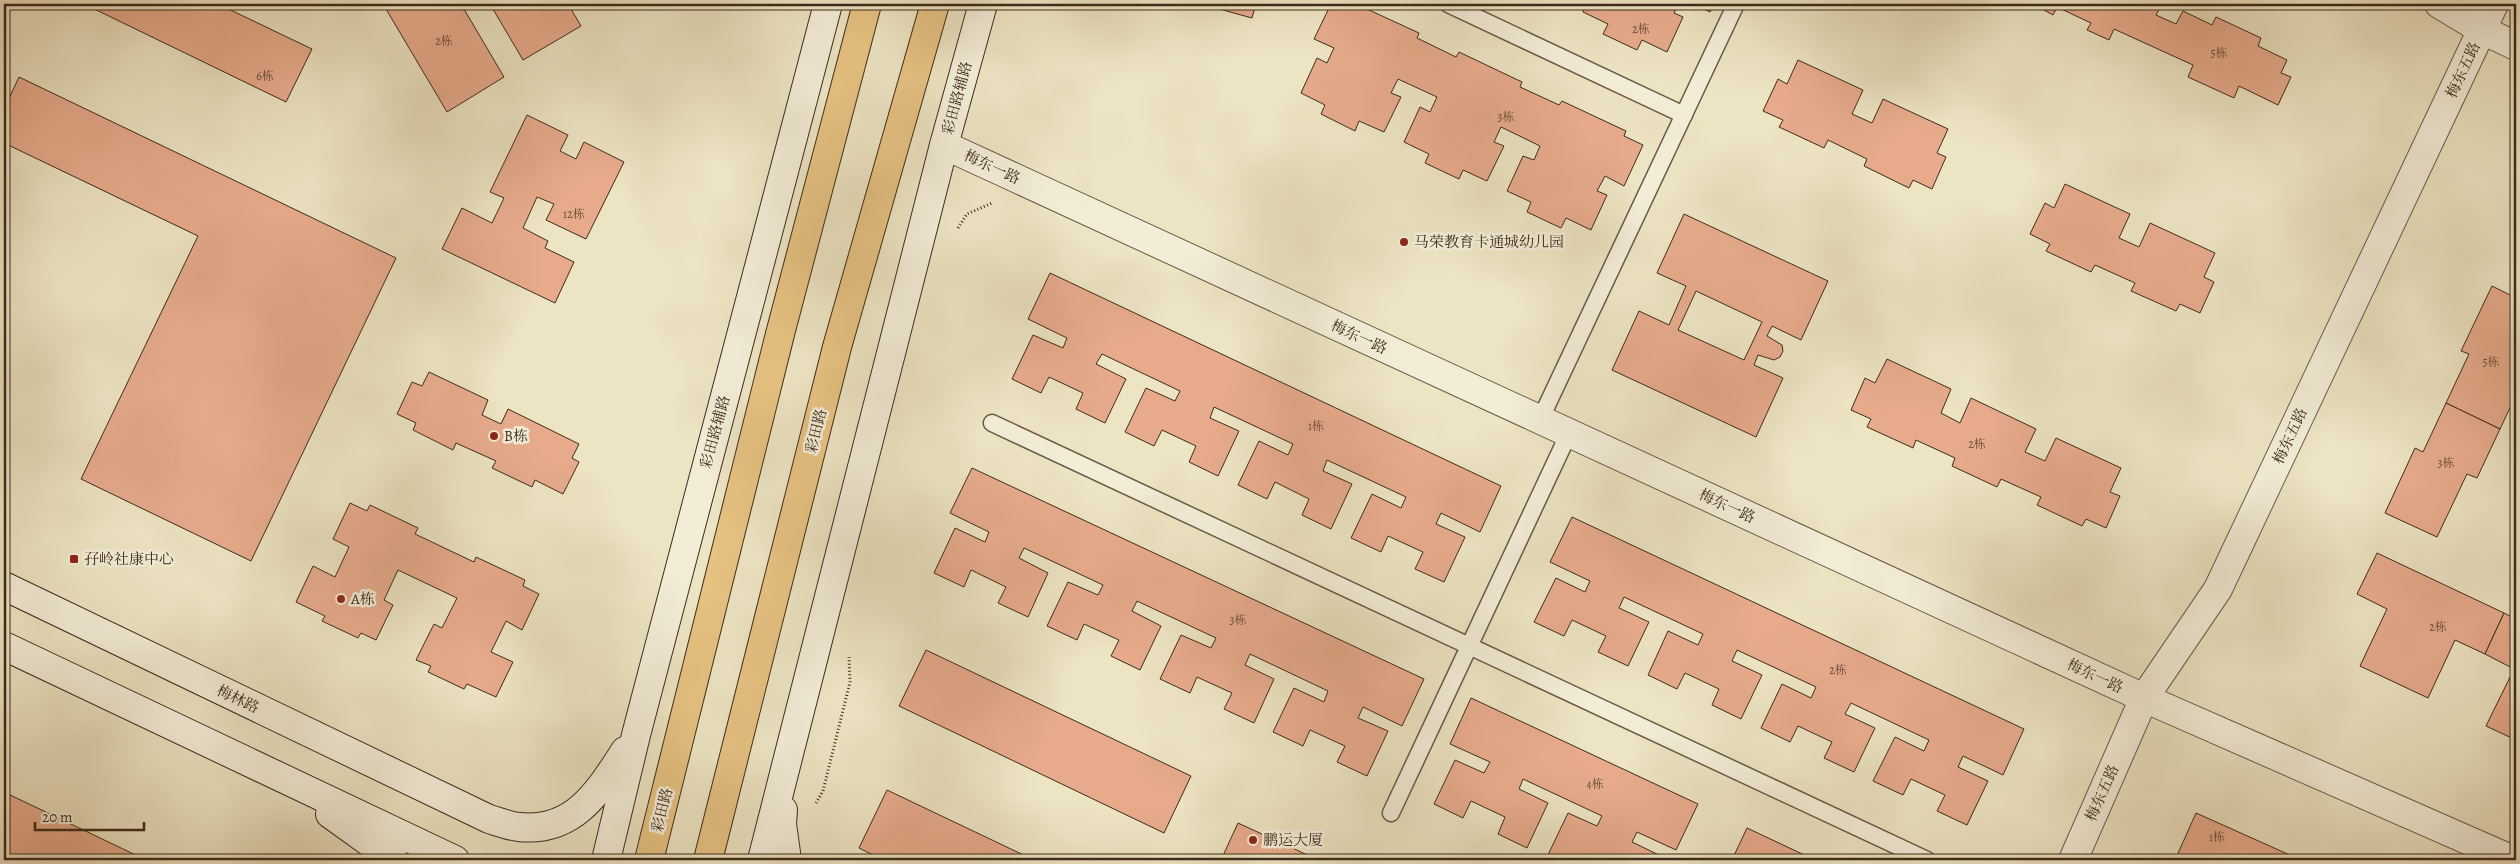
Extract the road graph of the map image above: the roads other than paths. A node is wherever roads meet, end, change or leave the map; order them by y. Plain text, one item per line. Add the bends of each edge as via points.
1 (828, 4) edge
2 (867, 4) edge
3 (935, 4) edge
4 (983, 4) edge
5 (1448, 4) edge
6 (1736, 4) edge
7 (2439, 4) edge
8 (2494, 4) edge
9 (2513, 4) edge
10 (2516, 5) edge
11 (2482, 30) junction
12 (2516, 46) edge
13 (1684, 115) junction
14 (944, 145) junction
15 (1540, 420) junction
16 (992, 423) dead end
17 (1569, 433) junction
18 (4, 586) edge
19 (4, 646) edge
20 (1469, 646) junction
21 (2144, 698) junction
22 (636, 735) junction
23 (258, 766) junction
24 (785, 776) junction
25 (1390, 812) dead end
26 (394, 860) edge
27 (455, 860) edge
28 (606, 860) edge
29 (649, 860) edge
30 (708, 860) edge
31 (762, 860) edge
32 (787, 860) edge
33 (1928, 860) edge
34 (2073, 860) edge
35 (2513, 860) edge

1 - 22 main road, 彩田路辅路
2 - 29 main road, 彩田路, bridge via 780,334
3 - 30 main road, 彩田路 via 837,347
4 - 14 main road, 彩田路辅路
5 - 13 lane
6 - 13 lane
7 - 11 main road
8 - 11 main road, 梅东五路
9 - 10 main road
11 - 12 main road
11 - 21 main road, 梅东五路 via 2218,589
13 - 15 lane
14 - 15 main road, 梅东一路
14 - 24 main road, 彩田路辅路
15 - 17 main road, 梅东一路
16 - 20 lane
17 - 20 lane
17 - 21 main road, 梅东一路
18 - 22 main road, 梅林路 via 489,819 519,827 551,824 594,798
19 - 23 main road
20 - 25 lane
20 - 33 lane
21 - 34 main road, 梅东五路
21 - 35 main road, 梅东一路
22 - 28 main road, 彩田路辅路
23 - 26 main road
23 - 27 main road
24 - 31 main road, 彩田路辅路
24 - 32 main road via 782,824

